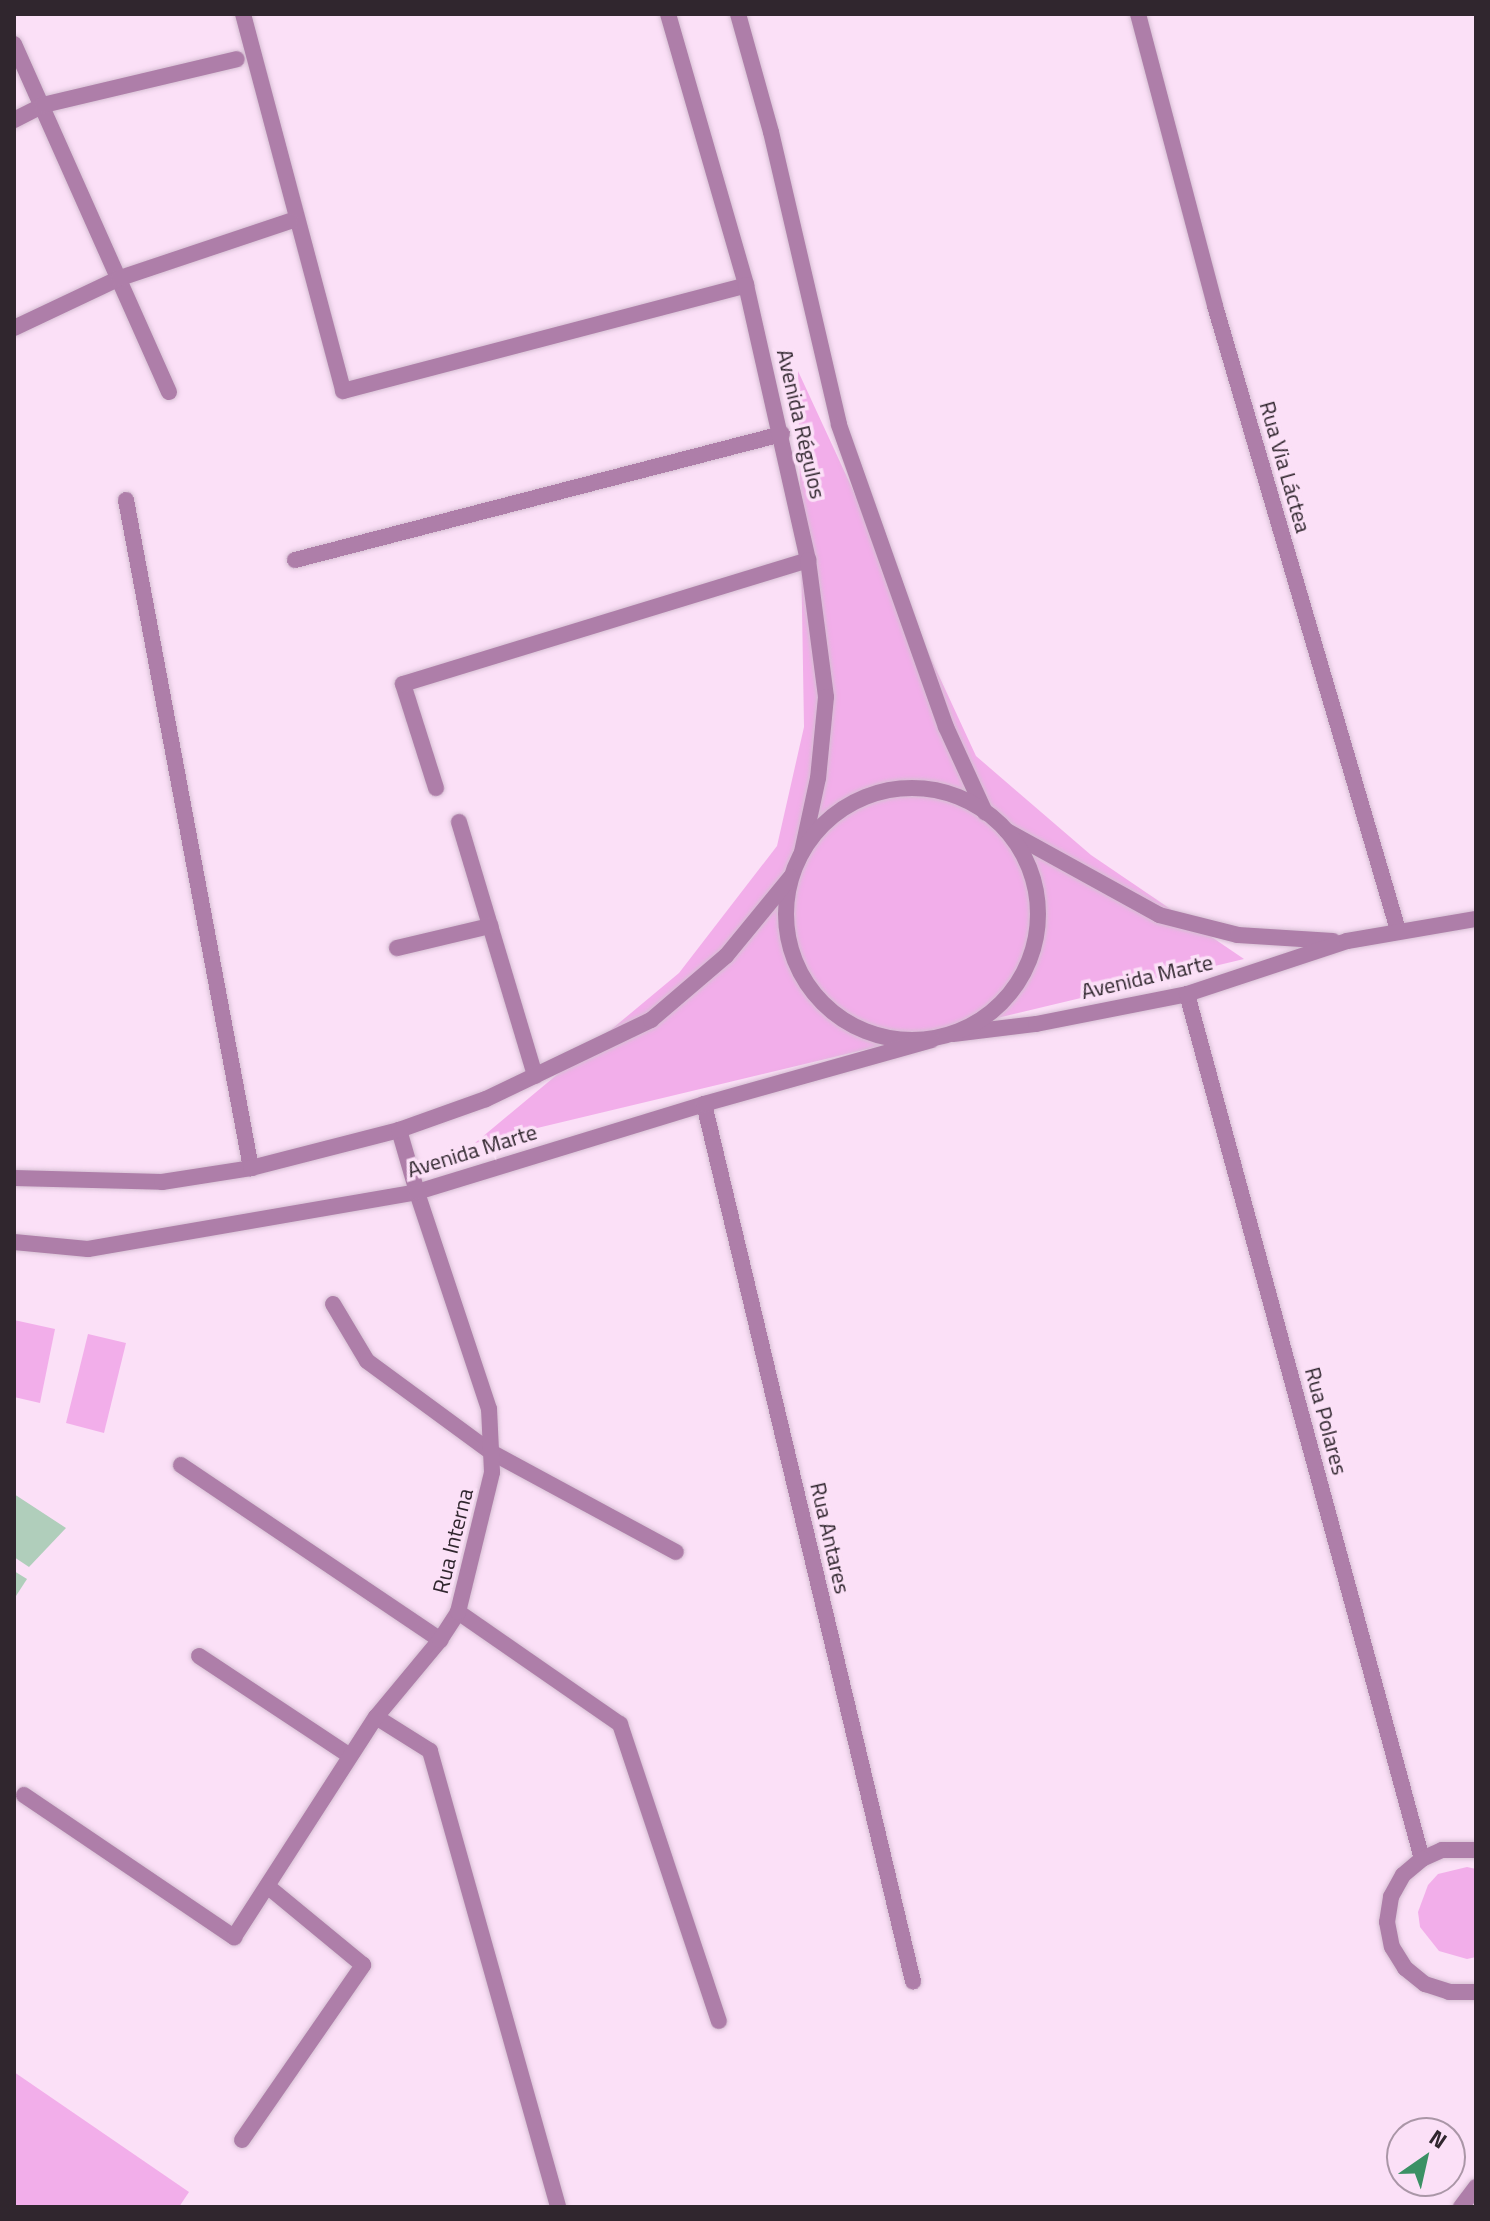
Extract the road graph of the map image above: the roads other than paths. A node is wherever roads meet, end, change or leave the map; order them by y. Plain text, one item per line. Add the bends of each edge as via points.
1 (243, 14) edge
2 (668, 14) edge
3 (738, 14) edge
4 (1138, 14) edge
5 (14, 44) edge
6 (237, 59) dead end
7 (43, 105) junction
8 (14, 120) edge
9 (290, 221) dead end
10 (120, 278) junction
11 (746, 285) junction
12 (14, 328) edge
13 (169, 392) dead end
14 (782, 434) junction
15 (126, 500) dead end
16 (295, 560) dead end
17 (808, 560) junction
18 (436, 788) dead end
19 (985, 812) junction
20 (459, 822) dead end
21 (1007, 831) junction
22 (802, 852) junction
23 (791, 877) junction
24 (1476, 919) edge
25 (490, 926) junction
26 (1398, 930) junction
27 (1347, 941) junction
28 (397, 948) dead end
29 (1187, 994) junction
30 (953, 1034) junction
31 (931, 1040) junction
32 (535, 1076) junction
33 (704, 1104) junction
34 (399, 1130) junction
35 (251, 1168) junction
36 (14, 1178) edge
37 (417, 1192) junction
38 (14, 1242) edge
39 (333, 1304) dead end
40 (491, 1452) junction
41 (181, 1465) dead end
42 (676, 1552) dead end
43 (458, 1612) junction
44 (440, 1640) junction
45 (199, 1656) dead end
46 (376, 1717) junction
47 (350, 1756) junction
48 (24, 1795) dead end
49 (1476, 1850) edge
50 (1422, 1859) junction
51 (267, 1886) junction
52 (913, 1981) dead end
53 (1476, 1992) edge
54 (719, 2021) dead end
55 (242, 2140) dead end
56 (1476, 2187) edge
57 (558, 2207) edge
58 (1461, 2207) edge

1 - 11 street via 343,391
2 - 11 street, Avenida Régulos
3 - 19 street, Avenida Régulos via 839,425 929,684
4 - 26 street, Rua Via Láctea via 1215,306
5 - 7 street
6 - 7 street
7 - 8 street
7 - 10 street
9 - 10 street
10 - 12 street
10 - 13 street
11 - 14 street, Avenida Régulos
14 - 16 street
14 - 17 street, Avenida Régulos
15 - 35 street
17 - 18 street via 403,684
17 - 22 street, Avenida Régulos via 826,697 818,778
19 - 21 street
19 - 22 street via 929,789 884,792 843,808 819,827
20 - 25 street
21 - 27 street via 1159,915 1238,935
21 - 30 street via 1035,886 1034,947 1004,1001
22 - 23 street
23 - 31 street via 785,909 788,940 798,970 816,997 868,1033
23 - 32 street, Avenida Marte via 726,956 651,1020
24 - 26 street
25 - 28 street
25 - 32 street
26 - 27 street
27 - 29 street, Avenida Marte
29 - 30 street, Avenida Marte via 1036,1024
29 - 50 street, Rua Polares
30 - 31 street
31 - 33 street, Avenida Marte
32 - 34 street, Avenida Marte
33 - 37 street, Avenida Marte
33 - 52 street, Rua Antares
34 - 35 street, Avenida Marte
34 - 37 street, Rua Interna
35 - 36 street, Avenida Marte via 162,1182
37 - 38 street, Avenida Marte via 88,1249
37 - 40 street, Rua Interna via 489,1409
39 - 40 street via 367,1361
40 - 42 street
40 - 43 street, Rua Interna via 492,1472
41 - 44 street
43 - 44 street, Rua Interna
43 - 54 street via 620,1724
44 - 46 street, Rua Interna
45 - 47 street
46 - 47 street, Rua Interna
46 - 57 street via 430,1751
47 - 51 street, Rua Interna
48 - 51 street, Rua Interna via 234,1937
49 - 50 street via 1442,1850
50 - 53 street via 1403,1875 1391,1897 1387,1922 1392,1947 1405,1968 1425,1984 1449,1992
51 - 55 street via 363,1965
56 - 58 street

